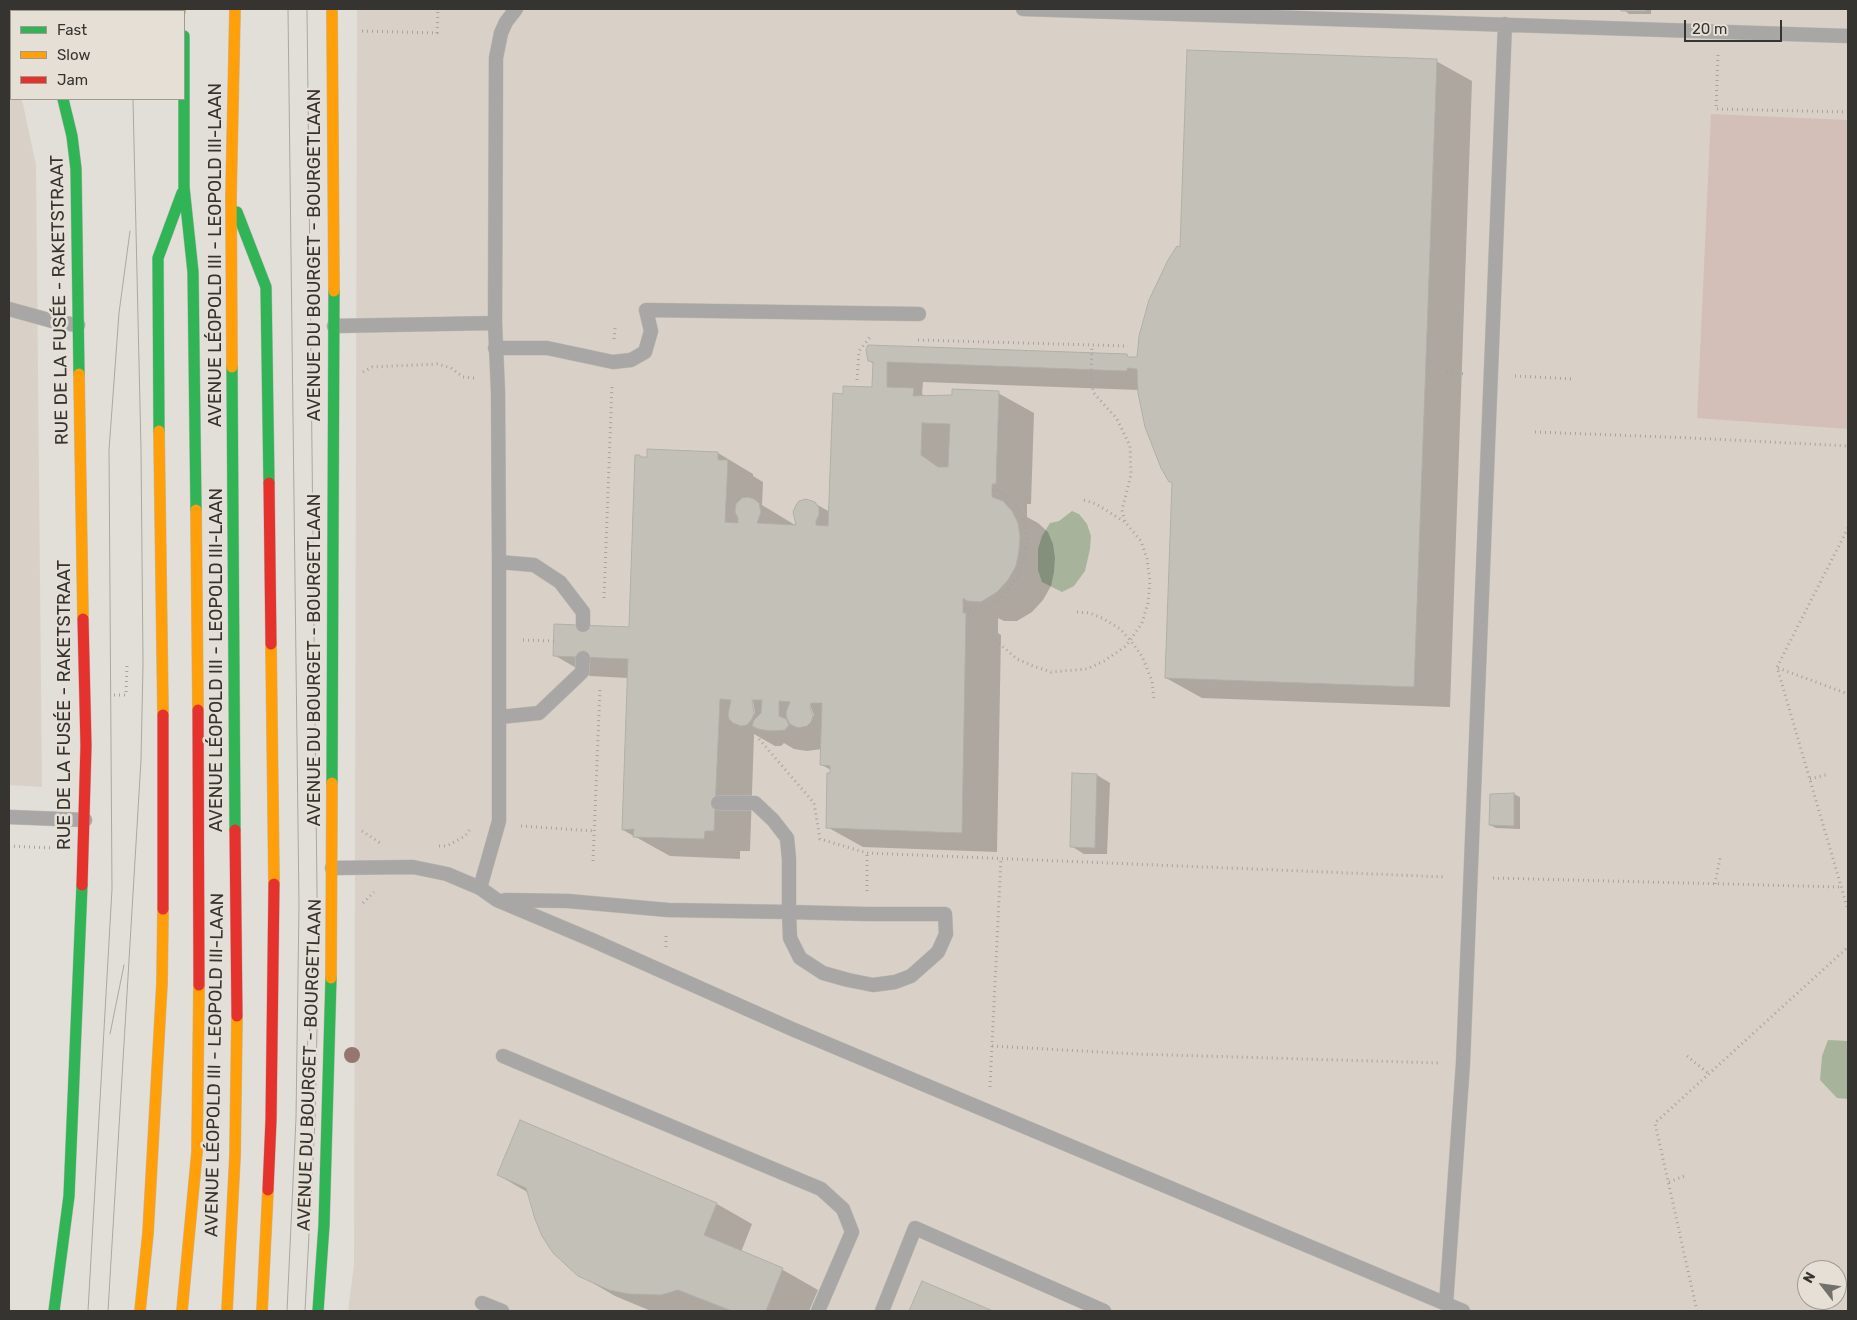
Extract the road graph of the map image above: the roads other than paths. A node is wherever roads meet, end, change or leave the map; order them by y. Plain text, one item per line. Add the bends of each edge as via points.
1 (235, 9) edge
2 (332, 9) edge
3 (516, 9) edge
4 (1023, 9) edge
5 (1505, 24) junction
6 (1848, 36) edge
7 (63, 100) edge
8 (184, 100) edge
9 (184, 187) junction
10 (231, 196) junction
11 (9, 309) edge
12 (919, 314) dead end
13 (495, 323) junction
14 (78, 325) junction
15 (334, 326) junction
16 (495, 348) junction
17 (499, 562) junction
18 (583, 625) dead end
19 (583, 658) dead end
20 (500, 717) junction
21 (718, 803) dead end
22 (9, 817) edge
23 (85, 820) junction
24 (332, 868) junction
25 (480, 888) junction
26 (497, 900) junction
27 (789, 912) junction
28 (503, 1056) dead end
29 (482, 1303) dead end
30 (1446, 1304) junction
31 (54, 1311) edge
32 (140, 1311) edge
33 (182, 1311) edge
34 (227, 1311) edge
35 (262, 1311) edge
36 (318, 1311) edge
37 (502, 1311) edge
38 (818, 1311) edge
39 (882, 1311) edge
40 (1104, 1311) edge
41 (1463, 1311) edge

1 - 10 main road, AVENUE LÉOPOLD III - LEOPOLD III-LAAN
2 - 15 main road, AVENUE DU BOURGET - BOURGETLAAN
3 - 13 lane via 501,33 496,58
4 - 5 lane
5 - 6 lane
5 - 30 lane via 1463,1064
7 - 14 main road, RUE DE LA FUSÉE - RAKETSTRAAT via 76,169
8 - 9 main road, AVENUE LÉOPOLD III - LEOPOLD III-LAAN
9 - 32 main road via 158,258 164,825 162,973 150,1214
9 - 33 main road, AVENUE LÉOPOLD III - LEOPOLD III-LAAN via 193,272 200,872 197,1152
10 - 34 main road, AVENUE LÉOPOLD III - LEOPOLD III-LAAN via 237,1058
10 - 35 main road via 266,287 274,941 271,1120
11 - 14 lane
12 - 16 lane via 646,310 651,332 645,352 631,360 614,362 547,348
13 - 15 lane
13 - 16 lane
14 - 23 main road, RUE DE LA FUSÉE - RAKETSTRAAT
15 - 24 main road, AVENUE DU BOURGET - BOURGETLAAN
16 - 17 lane
17 - 18 lane via 534,565 560,582 583,612
17 - 20 lane
19 - 20 lane via 582,672 539,713
20 - 25 lane via 498,825
21 - 27 lane via 755,804 787,838
22 - 23 lane
23 - 31 main road, RUE DE LA FUSÉE - RAKETSTRAAT via 68,1196
24 - 25 lane via 414,867 448,874
24 - 36 main road, AVENUE DU BOURGET - BOURGETLAAN via 324,1225
25 - 26 lane
26 - 27 lane via 568,901 668,910
26 - 30 lane via 792,1030
27 - 27 lane via 945,914 946,934 938,952 912,976 873,985 823,973 800,958 790,938
28 - 38 lane via 821,1188 843,1210 852,1232
29 - 37 lane
30 - 41 lane
39 - 40 lane via 915,1228

